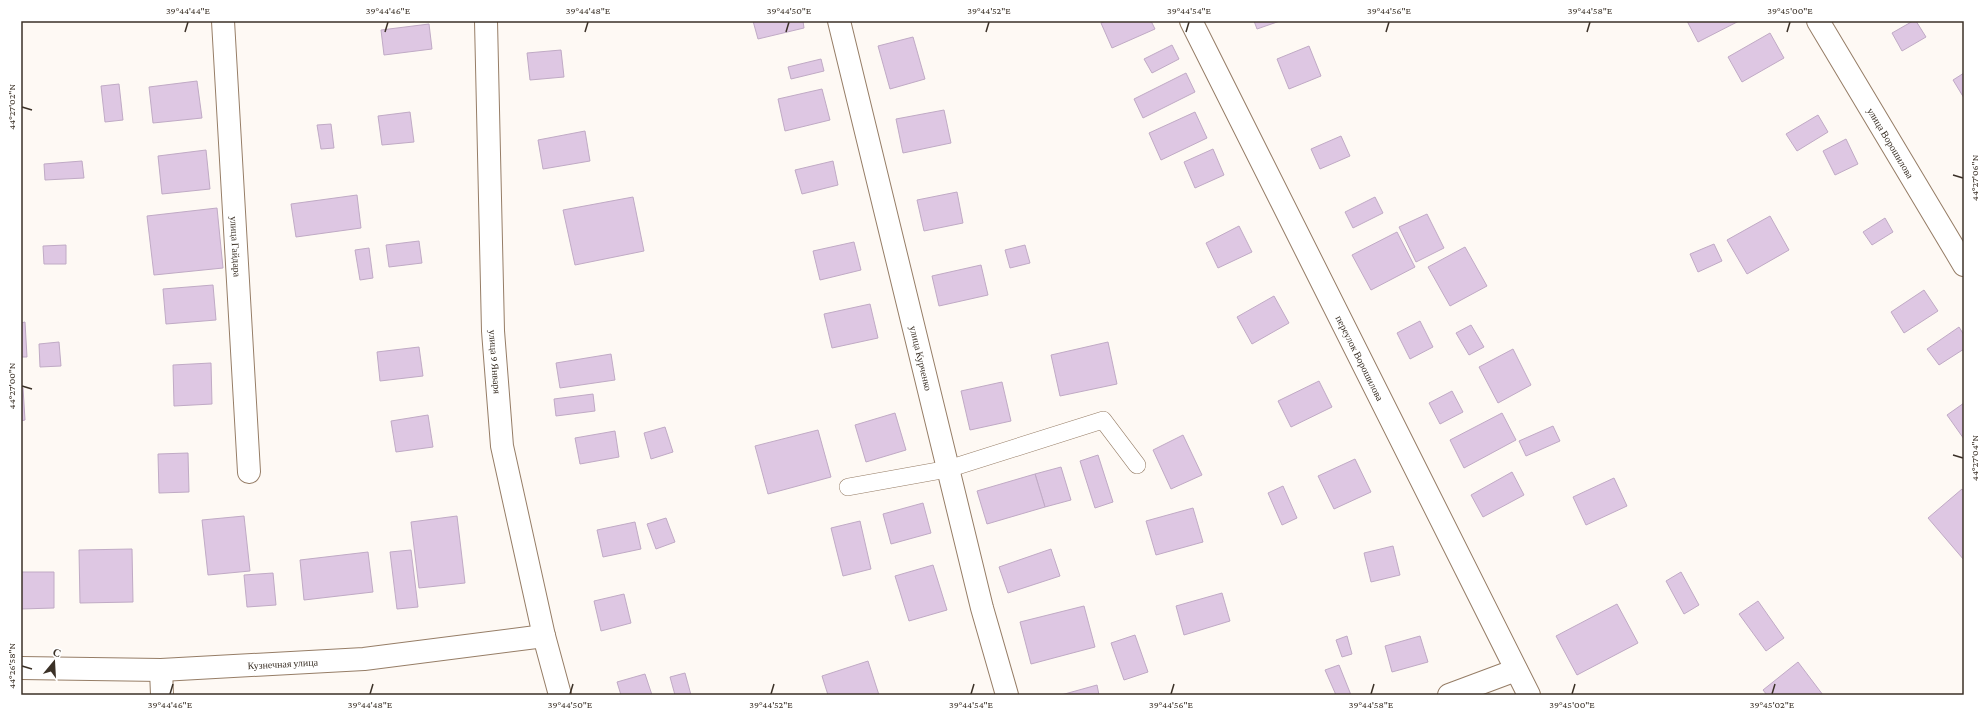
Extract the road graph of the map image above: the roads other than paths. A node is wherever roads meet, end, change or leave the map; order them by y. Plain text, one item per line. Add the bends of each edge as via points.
1 (223, 21) edge
2 (486, 21) edge
3 (839, 21) edge
4 (1191, 21) edge
5 (1818, 21) edge
6 (1962, 255) edge
7 (1137, 465) dead end
8 (948, 469) junction
9 (249, 472) dead end
10 (848, 487) dead end
11 (544, 636) junction
12 (21, 668) edge
13 (161, 670) junction
14 (1516, 670) junction
15 (162, 695) edge
16 (560, 695) edge
17 (1007, 695) edge
18 (1449, 695) edge
19 (1528, 695) edge

1 - 9 street, улица Гайдара
2 - 11 street, улица 9 Января via 493,331 502,446
3 - 8 street, улица Курченко
4 - 14 street, переулок Ворошилова
5 - 6 street, улица Ворошилова
7 - 8 lane via 1102,420
8 - 10 lane
8 - 17 street, улица Курченко via 982,608
11 - 13 street, Кузнечная улица via 364,659
11 - 16 street, улица 9 Января
12 - 13 street, Кузнечная улица
13 - 15 street
14 - 18 street
14 - 19 street, переулок Ворошилова

